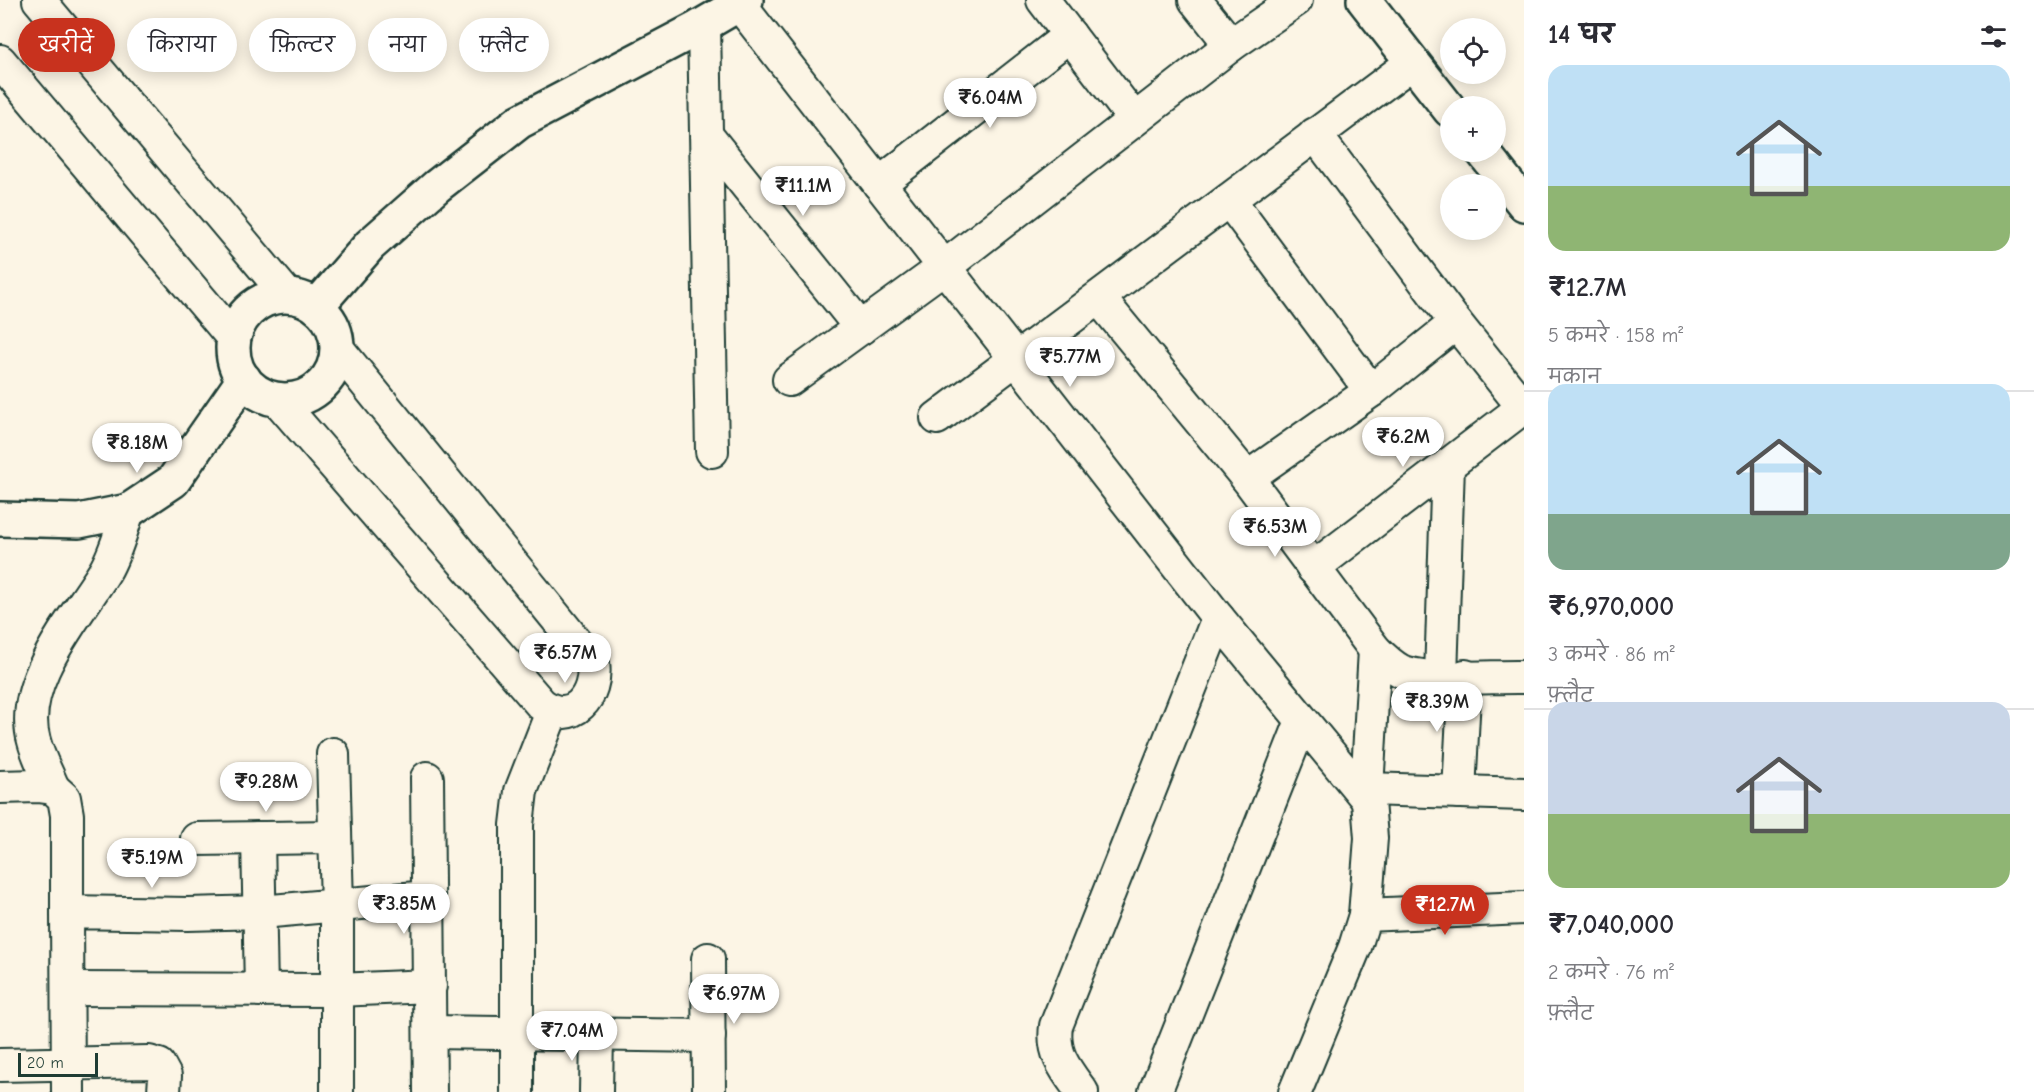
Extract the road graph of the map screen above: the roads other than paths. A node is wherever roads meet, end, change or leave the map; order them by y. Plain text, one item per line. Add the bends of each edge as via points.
1 (39, 0) edge
2 (1043, 0) edge
3 (1195, 0) edge
4 (1296, 0) edge
5 (1364, 0) edge
6 (742, 2) edge
7 (704, 25) junction
8 (1070, 35) junction
9 (1231, 45) junction
10 (0, 61) edge
11 (1413, 62) junction
12 (1440, 97) edge
13 (1134, 119) junction
14 (1315, 134) junction
15 (707, 136) junction
16 (1491, 162) edge
17 (879, 184) junction
18 (1229, 200) junction
19 (1524, 204) edge
20 (943, 268) junction
21 (287, 295) junction
22 (1099, 298) junction
23 (317, 306) junction
24 (1456, 323) junction
25 (861, 328) junction
26 (234, 339) junction
27 (338, 349) junction
28 (1017, 360) junction
29 (244, 379) junction
30 (789, 380) dead end
31 (1371, 391) junction
32 (277, 399) junction
33 (1524, 407) edge
34 (938, 418) dead end
35 (712, 451) dead end
36 (1448, 465) junction
37 (1247, 478) junction
38 (128, 511) junction
39 (0, 519) edge
40 (1313, 568) junction
41 (1218, 618) junction
42 (1376, 650) junction
43 (1453, 676) junction
44 (1524, 677) edge
45 (552, 712) junction
46 (1302, 721) junction
47 (333, 754) dead end
48 (427, 778) dead end
49 (0, 787) edge
50 (53, 788) junction
51 (1459, 792) junction
52 (1367, 794) junction
53 (1524, 794) edge
54 (335, 837) junction
55 (258, 838) junction
56 (197, 839) dead end
57 (428, 897) junction
58 (337, 906) junction
59 (1524, 908) edge
60 (67, 912) junction
61 (261, 912) junction
62 (1365, 915) junction
63 (708, 959) dead end
64 (430, 986) junction
65 (69, 988) junction
66 (261, 990) junction
67 (337, 990) junction
68 (430, 1032) junction
69 (518, 1032) junction
70 (597, 1033) junction
71 (709, 1036) junction
72 (0, 1065) edge
73 (68, 1078) edge
74 (164, 1092) edge
75 (337, 1092) edge
76 (430, 1092) edge
77 (517, 1092) edge
78 (596, 1092) edge
79 (709, 1092) edge
80 (1082, 1092) edge
81 (1155, 1092) edge
82 (1295, 1092) edge

1 - 21 street
2 - 8 street
3 - 9 street
4 - 9 street
5 - 11 street
6 - 7 street
6 - 17 street
7 - 15 street
7 - 23 street via 519,122 370,245
8 - 13 street
8 - 17 street
9 - 13 street
10 - 26 street
11 - 12 street
11 - 14 street
13 - 20 street
14 - 18 street
14 - 24 street
15 - 25 street
15 - 35 street
16 - 19 street
17 - 20 street
18 - 22 street
18 - 31 street
20 - 25 street
20 - 28 street
21 - 23 street
21 - 26 street via 270,297 255,305 238,326
22 - 28 street
22 - 37 street
23 - 27 street via 336,333
24 - 31 street
24 - 33 street
25 - 30 street
26 - 29 street via 237,367
27 - 32 street via 327,380 315,391 297,398
27 - 45 street via 593,663 595,678 582,703 571,711
28 - 34 street
28 - 41 street
29 - 32 street via 264,396
29 - 38 street via 173,481
31 - 37 street
32 - 45 street
33 - 36 street
36 - 40 street
36 - 43 street
37 - 40 street
38 - 39 street via 79,521
38 - 50 street via 106,568 48,657 36,692 31,716 33,740
40 - 42 street
41 - 46 street
41 - 80 street via 1056,1026 1054,1042 1059,1059
42 - 43 street via 1402,672
42 - 52 street
43 - 44 street
43 - 51 street
45 - 69 street via 521,791 517,825
46 - 52 street
46 - 81 street
47 - 54 street
48 - 57 street
49 - 50 street
50 - 60 street via 64,798 67,815
51 - 52 street
51 - 53 street
52 - 62 street via 1371,838
54 - 55 street
54 - 58 street
55 - 56 street
55 - 61 street
57 - 58 street
57 - 64 street
58 - 61 street
58 - 67 street
59 - 62 street
60 - 61 street
60 - 65 street
61 - 66 street
62 - 82 street
63 - 71 street
64 - 67 street
64 - 68 street
65 - 66 street
65 - 73 street
66 - 67 street
67 - 75 street
68 - 69 street
68 - 76 street
69 - 70 street
69 - 77 street
70 - 71 street
70 - 78 street
71 - 79 street
72 - 73 street
73 - 74 street via 149,1062 159,1065 165,1076

